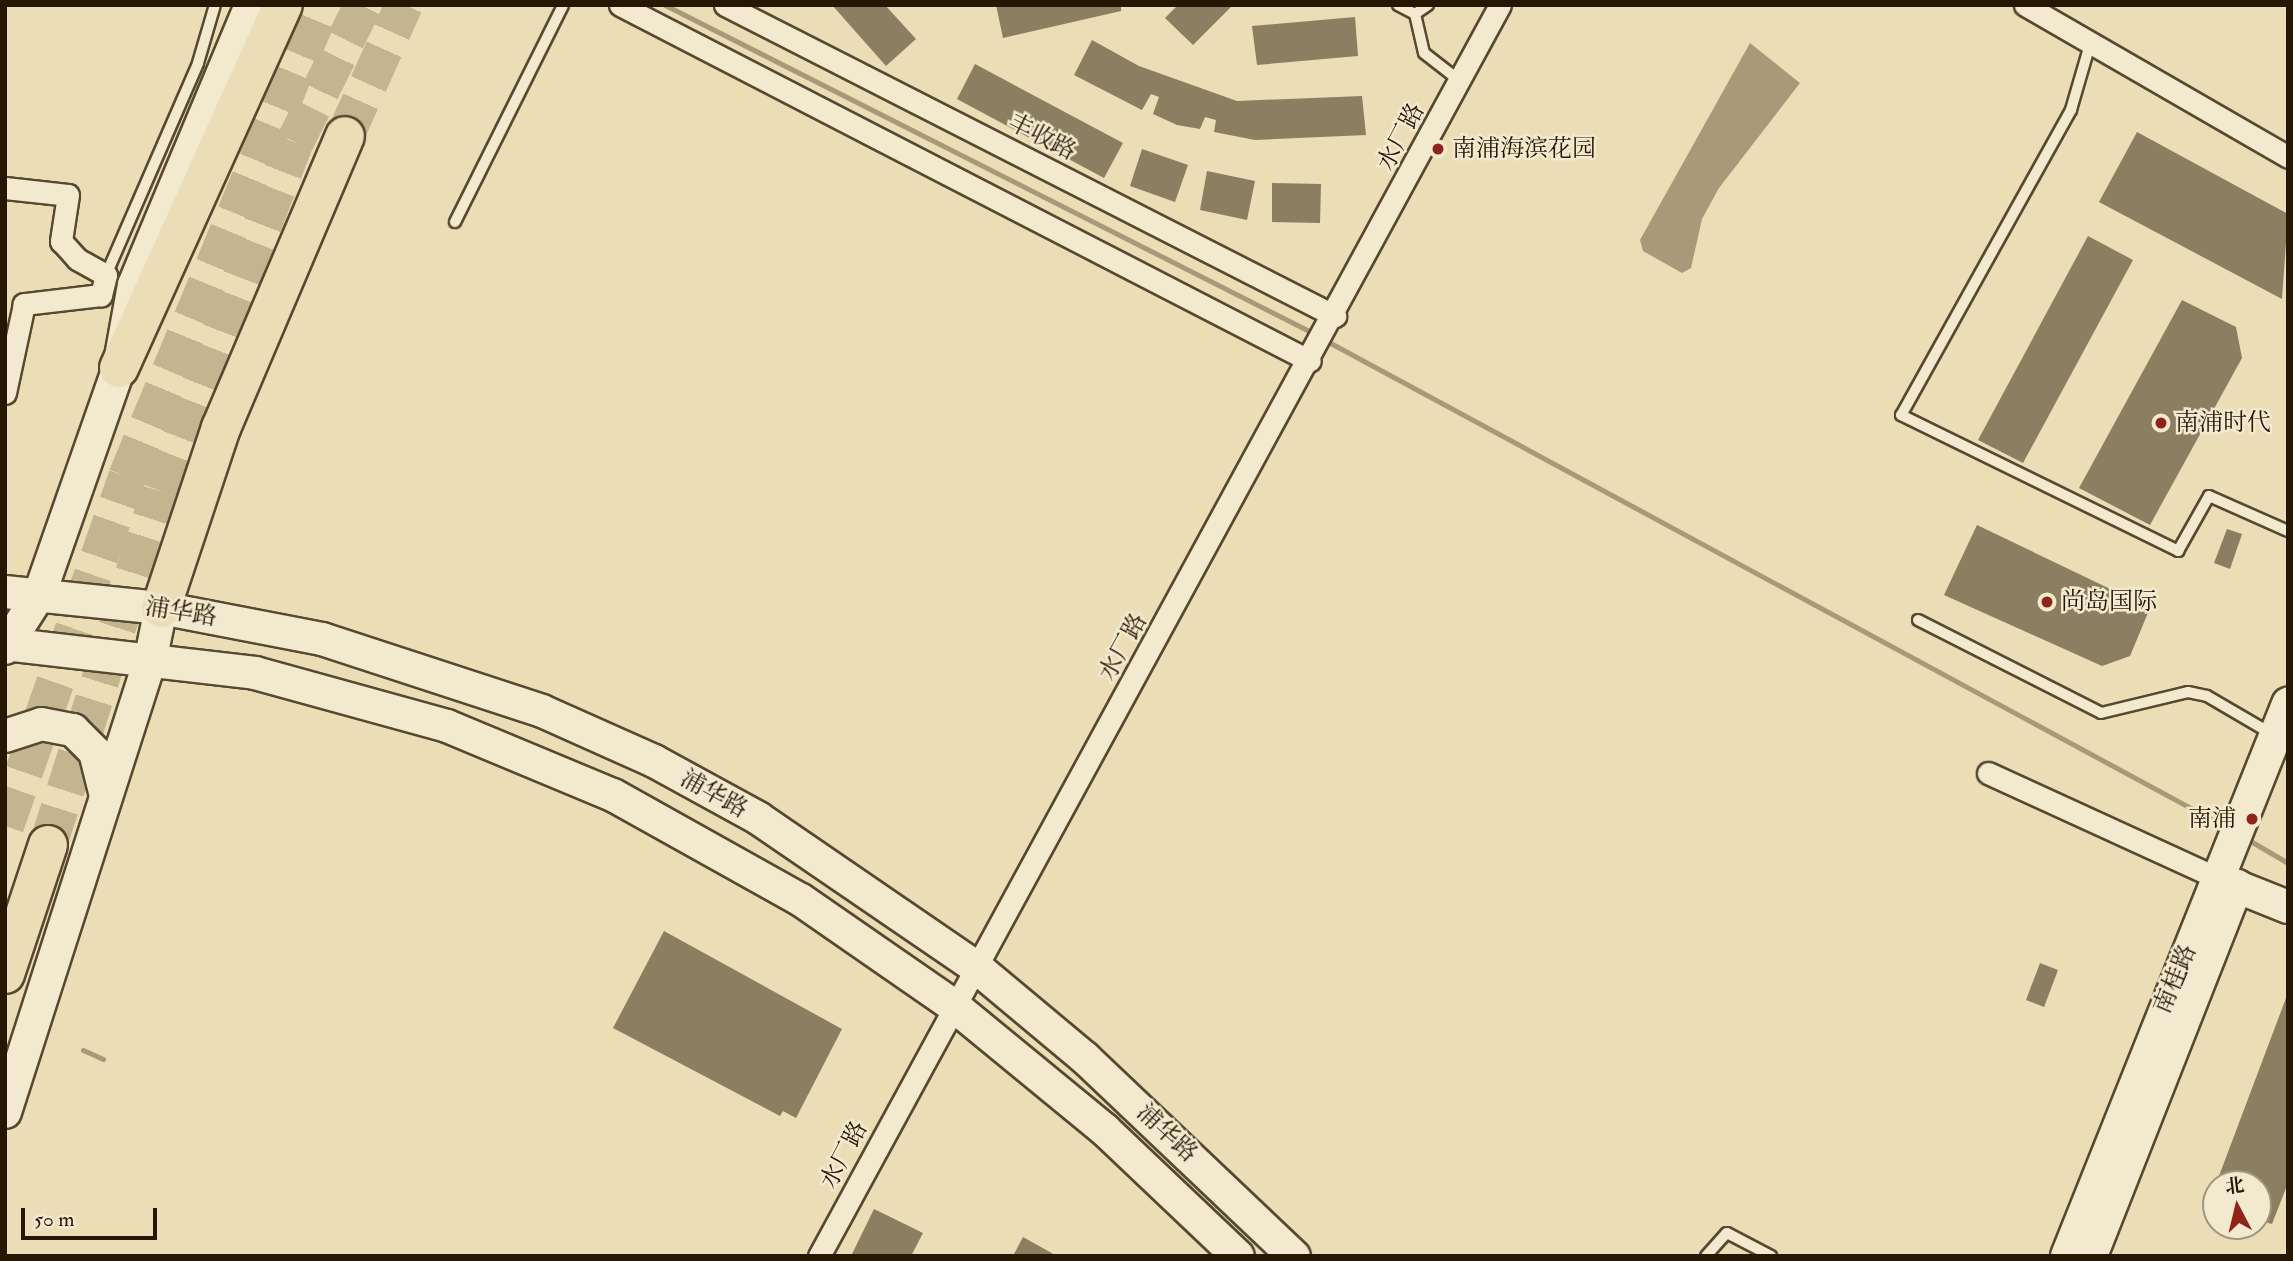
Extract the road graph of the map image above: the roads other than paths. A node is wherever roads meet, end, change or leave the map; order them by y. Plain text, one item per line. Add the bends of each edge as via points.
1 (215, 5) edge
2 (251, 5) edge
3 (283, 5) edge
4 (563, 5) edge
5 (620, 5) edge
6 (725, 5) edge
7 (1398, 5) edge
8 (1428, 5) edge
9 (1500, 5) edge
10 (2025, 5) edge
11 (1415, 14) junction
12 (2091, 41) junction
13 (1460, 82) junction
14 (345, 136) tunnel mouth
15 (2288, 157) edge
16 (5, 188) edge
17 (455, 222) dead end
18 (106, 275) junction
19 (1331, 324) junction
20 (1313, 357) junction
21 (120, 368) junction
22 (5, 393) edge
23 (2288, 531) edge
24 (5, 592) edge
25 (40, 593) junction
26 (161, 608) junction
27 (1918, 620) dead end
28 (6, 645) edge
29 (151, 657) junction
30 (2288, 704) edge
31 (5, 736) edge
32 (2281, 748) edge
33 (1988, 773) dead end
34 (107, 798) junction
35 (48, 845) tunnel mouth
36 (2239, 854) junction
37 (2288, 907) edge
38 (976, 967) junction
39 (5, 974) edge
40 (954, 1006) junction
41 (5, 1112) edge
42 (1756, 1252) edge
43 (819, 1256) edge
44 (1238, 1256) edge
45 (1294, 1256) edge
46 (1706, 1256) edge
47 (1771, 1256) edge
48 (2067, 1256) edge
49 (2091, 1256) edge

1 - 18 lane via 198,63
2 - 21 main road via 134,285
3 - 21 highway
4 - 17 lane
5 - 20 street
6 - 19 street, 丰收路
7 - 11 lane
8 - 11 lane
9 - 13 street, 水厂路
10 - 12 street
11 - 13 lane via 1424,53
12 - 15 street
12 - 23 lane via 2071,110 1902,415 2178,551 2209,496
13 - 19 street, 水厂路
14 - 26 highway via 221,428
16 - 18 street via 68,195 61,241 77,259
18 - 22 street via 101,295 24,304
19 - 20 street, 水厂路
20 - 38 street, 水厂路
21 - 25 main road
24 - 25 main road, 浦华路
25 - 26 main road, 浦华路
25 - 28 main road
26 - 29 main road
26 - 38 main road, 浦华路 via 322,639 542,710 654,761 758,818
27 - 32 lane via 2101,713 2188,692 2207,696
28 - 29 main road, 浦华路
29 - 34 main road
29 - 40 main road, 浦华路 via 255,673 366,700 521,754 690,835 812,907
30 - 32 main road, 南桂路
31 - 34 main road via 41,724 73,730 95,752
32 - 36 main road, 南桂路
33 - 36 street
34 - 41 main road
35 - 39 highway
36 - 37 main road
36 - 48 main road, 南桂路
36 - 49 main road, 南桂路
38 - 40 street, 水厂路
38 - 45 main road, 浦华路 via 1085,1058
40 - 43 street, 水厂路
40 - 44 main road, 浦华路 via 1105,1130
42 - 46 lane via 1727,1233
42 - 47 lane

